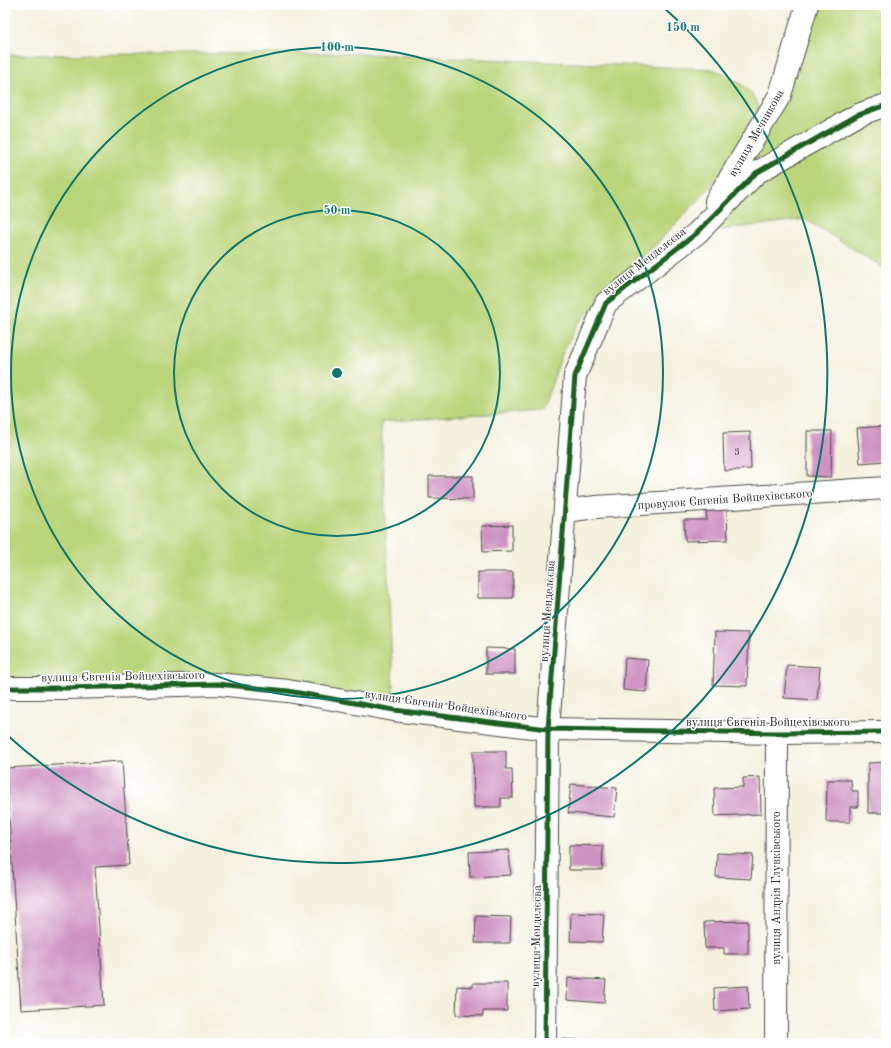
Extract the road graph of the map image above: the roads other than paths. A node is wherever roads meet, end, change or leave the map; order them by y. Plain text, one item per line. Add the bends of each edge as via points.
1 (807, 5) edge
2 (886, 105) edge
3 (697, 232) junction
4 (886, 488) edge
5 (565, 511) junction
6 (5, 688) edge
7 (548, 729) junction
8 (886, 732) edge
9 (776, 733) junction
10 (545, 1043) edge
11 (776, 1043) edge

1 - 3 street, вулиця Мечникова via 780,95
2 - 3 street via 858,115 756,173
3 - 5 street, вулиця Менделєєва via 606,303 575,376
4 - 5 street, провулок Євгенія Войцехівського
5 - 7 street, вулиця Менделєєва
6 - 7 street, вулиця Євгенія Войцехівського via 217,684 288,691 394,710
7 - 9 street, вулиця Євгенія Войцехівського
7 - 10 street, вулиця Менделєєва
8 - 9 street, вулиця Євгенія Войцехівського
9 - 11 street, вулиця Андрія Глувківського

